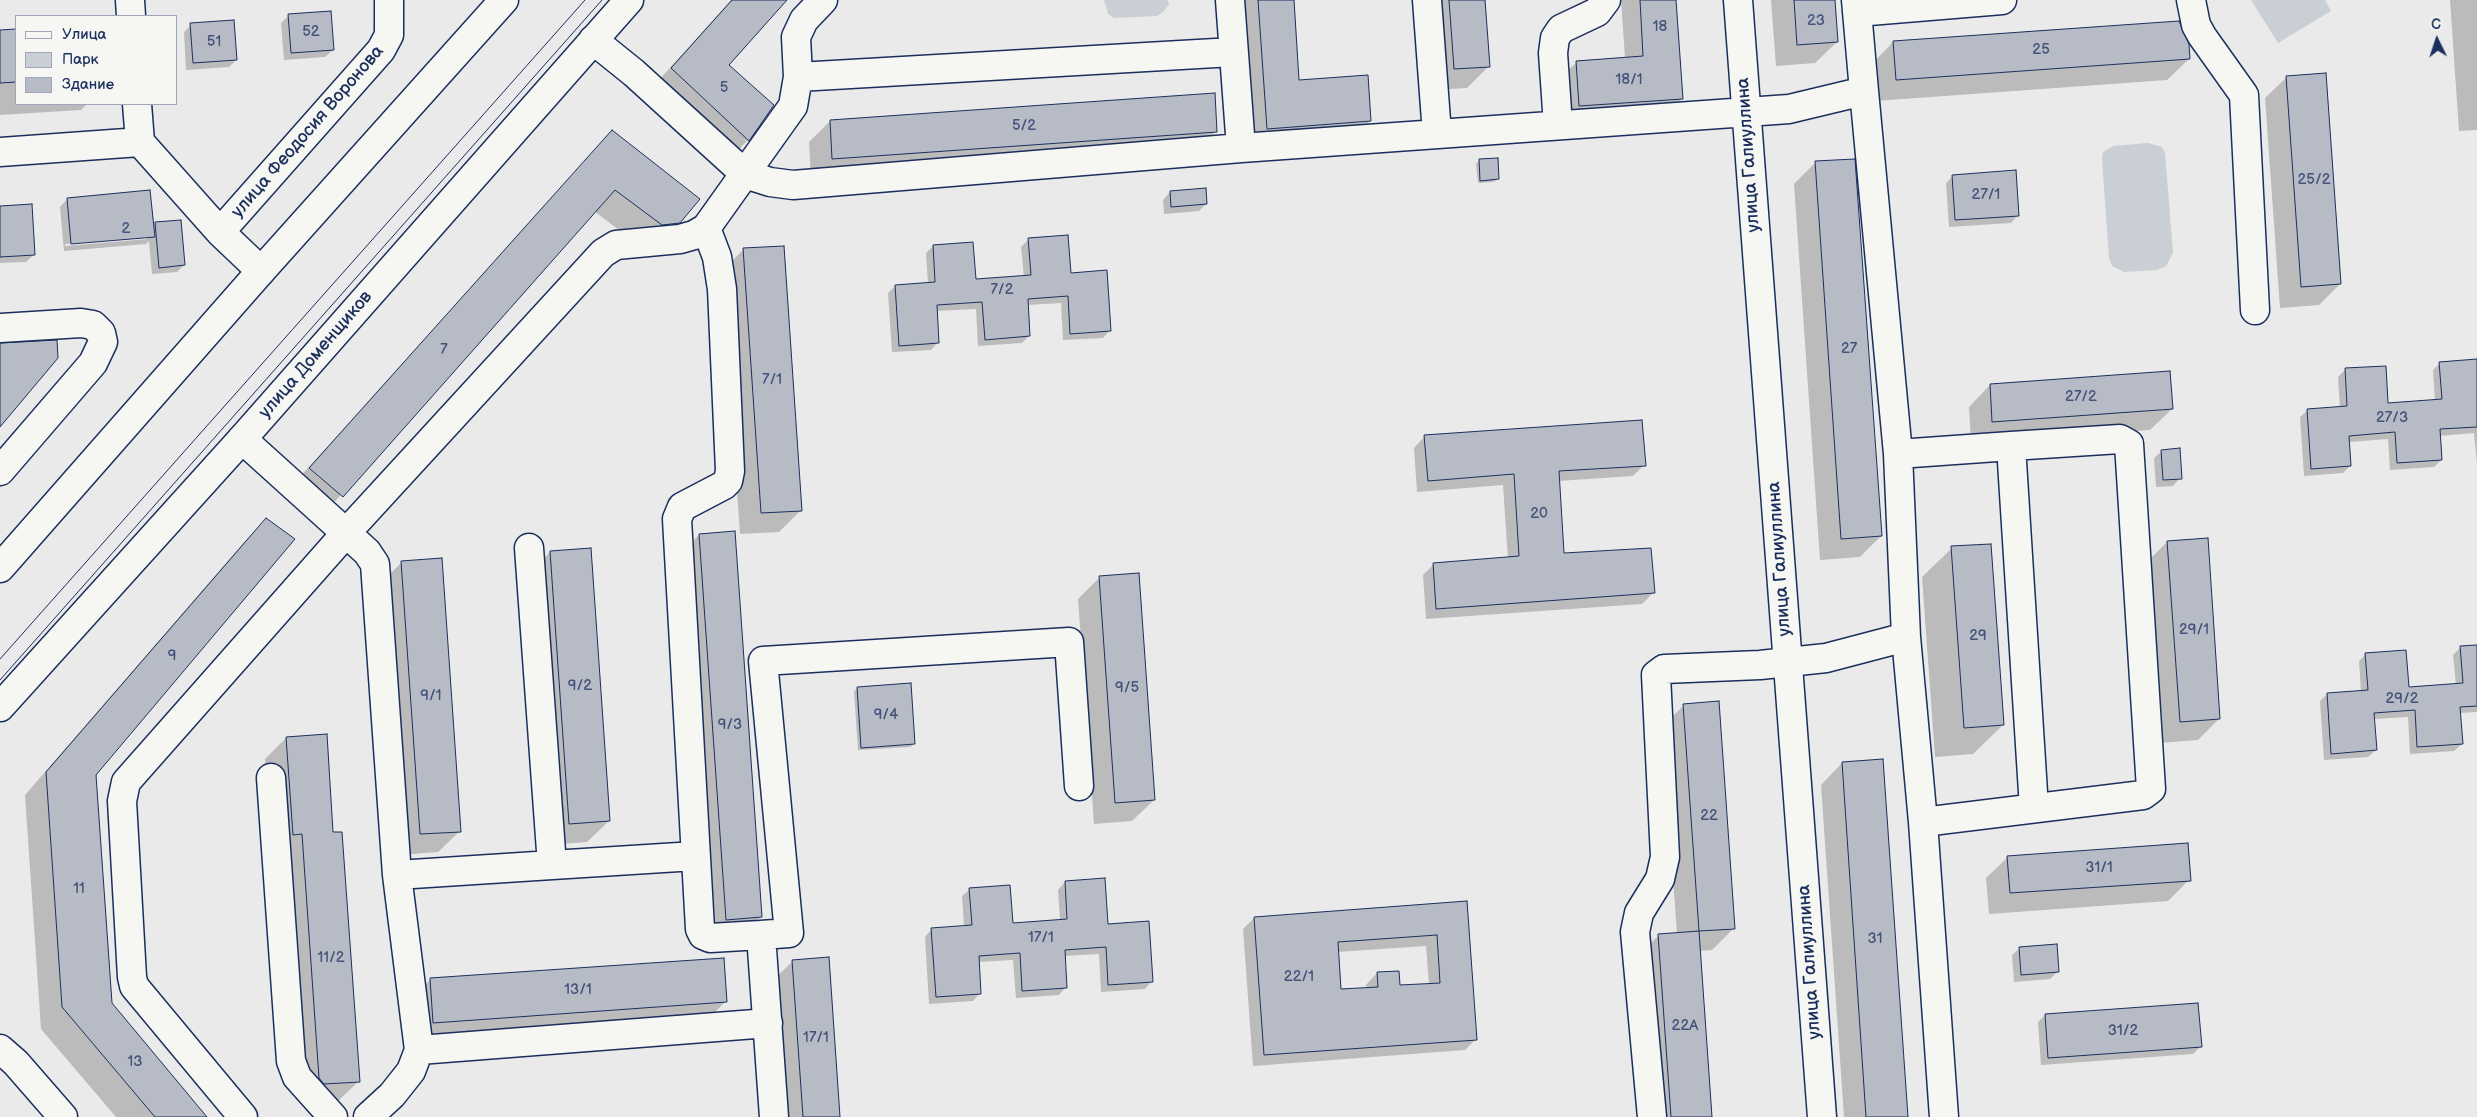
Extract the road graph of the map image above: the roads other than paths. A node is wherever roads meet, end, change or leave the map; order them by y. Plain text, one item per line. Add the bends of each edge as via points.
1 (130, 0) edge
2 (389, 0) edge
3 (504, 0) edge
4 (629, 0) edge
5 (823, 0) edge
6 (1230, 0) edge
7 (1427, 0) edge
8 (1606, 0) edge
9 (1738, 0) edge
10 (2002, 0) edge
11 (2192, 0) edge
12 (1856, 6) edge
13 (131, 15) edge
14 (593, 40) junction
15 (1233, 52) junction
16 (798, 77) junction
17 (1864, 92) junction
18 (137, 105) edge
19 (1746, 114) junction
20 (1558, 125) junction
21 (1436, 134) junction
22 (140, 142) junction
23 (1241, 148) junction
24 (0, 152) edge
25 (745, 174) junction
26 (706, 228) junction
27 (220, 232) junction
28 (261, 271) junction
29 (2254, 310) dead end
30 (0, 328) edge
31 (242, 439) junction
32 (2011, 446) junction
33 (1898, 454) junction
34 (0, 471) edge
35 (346, 533) junction
36 (529, 548) dead end
37 (0, 568) edge
38 (1906, 637) junction
39 (1788, 662) junction
40 (0, 707) edge
41 (271, 778) dead end
42 (1079, 786) dead end
43 (2034, 808) junction
44 (1923, 822) junction
45 (695, 856) junction
46 (552, 865) junction
47 (398, 875) junction
48 (761, 935) junction
49 (768, 1023) junction
50 (0, 1049) edge
51 (419, 1050) junction
52 (63, 1117) edge
53 (243, 1117) edge
54 (333, 1117) edge
55 (368, 1117) edge
56 (774, 1117) edge
57 (1652, 1117) edge
58 (1822, 1117) edge
59 (1944, 1117) edge

1 - 13 street
2 - 27 street, улица Феодосия Воронова via 389,34 382,50
3 - 28 street
4 - 14 street, улица Доменщиков
5 - 16 street via 799,28 796,37
6 - 15 street
7 - 21 street
8 - 20 street via 1597,12 1561,30 1555,38 1553,53
9 - 19 street, улица Галиуллина
10 - 12 street
11 - 29 street via 2196,25 2202,36 2244,95
12 - 17 street
14 - 25 street
14 - 31 street, улица Доменщиков
15 - 16 street
15 - 23 street
16 - 25 street via 793,106
17 - 19 street via 1789,109
17 - 33 street
18 - 22 street
19 - 20 street
19 - 39 street, улица Галиуллина
20 - 21 street
21 - 23 street
22 - 24 street
22 - 27 street
23 - 25 street via 794,186
25 - 26 street
26 - 35 street via 680,239 616,245 603,253
26 - 45 street via 722,289 730,471 724,485 682,507 677,519
27 - 28 street
28 - 37 street
30 - 34 street via 94,325 103,342 93,363
31 - 35 street
31 - 40 street, улица Доменщиков
32 - 33 street
32 - 43 street
32 - 43 street via 2120,439 2129,444 2152,785 2150,792 2143,795
33 - 38 street
35 - 47 street via 372,557 377,572
35 - 53 street via 132,774 123,791 134,986
36 - 46 street
38 - 39 street via 1826,658
38 - 44 street
39 - 57 street via 1664,669 1656,675 1665,857 1660,879 1639,913 1635,932
39 - 58 street, улица Галиуллина
41 - 54 street via 291,1061 297,1077
42 - 48 street via 1069,642 763,661 789,933
43 - 44 street
44 - 59 street
45 - 46 street
45 - 48 street via 703,935 710,938
46 - 47 street
47 - 51 street
48 - 49 street
49 - 51 street
49 - 56 street
50 - 52 street
51 - 55 street via 410,1071

